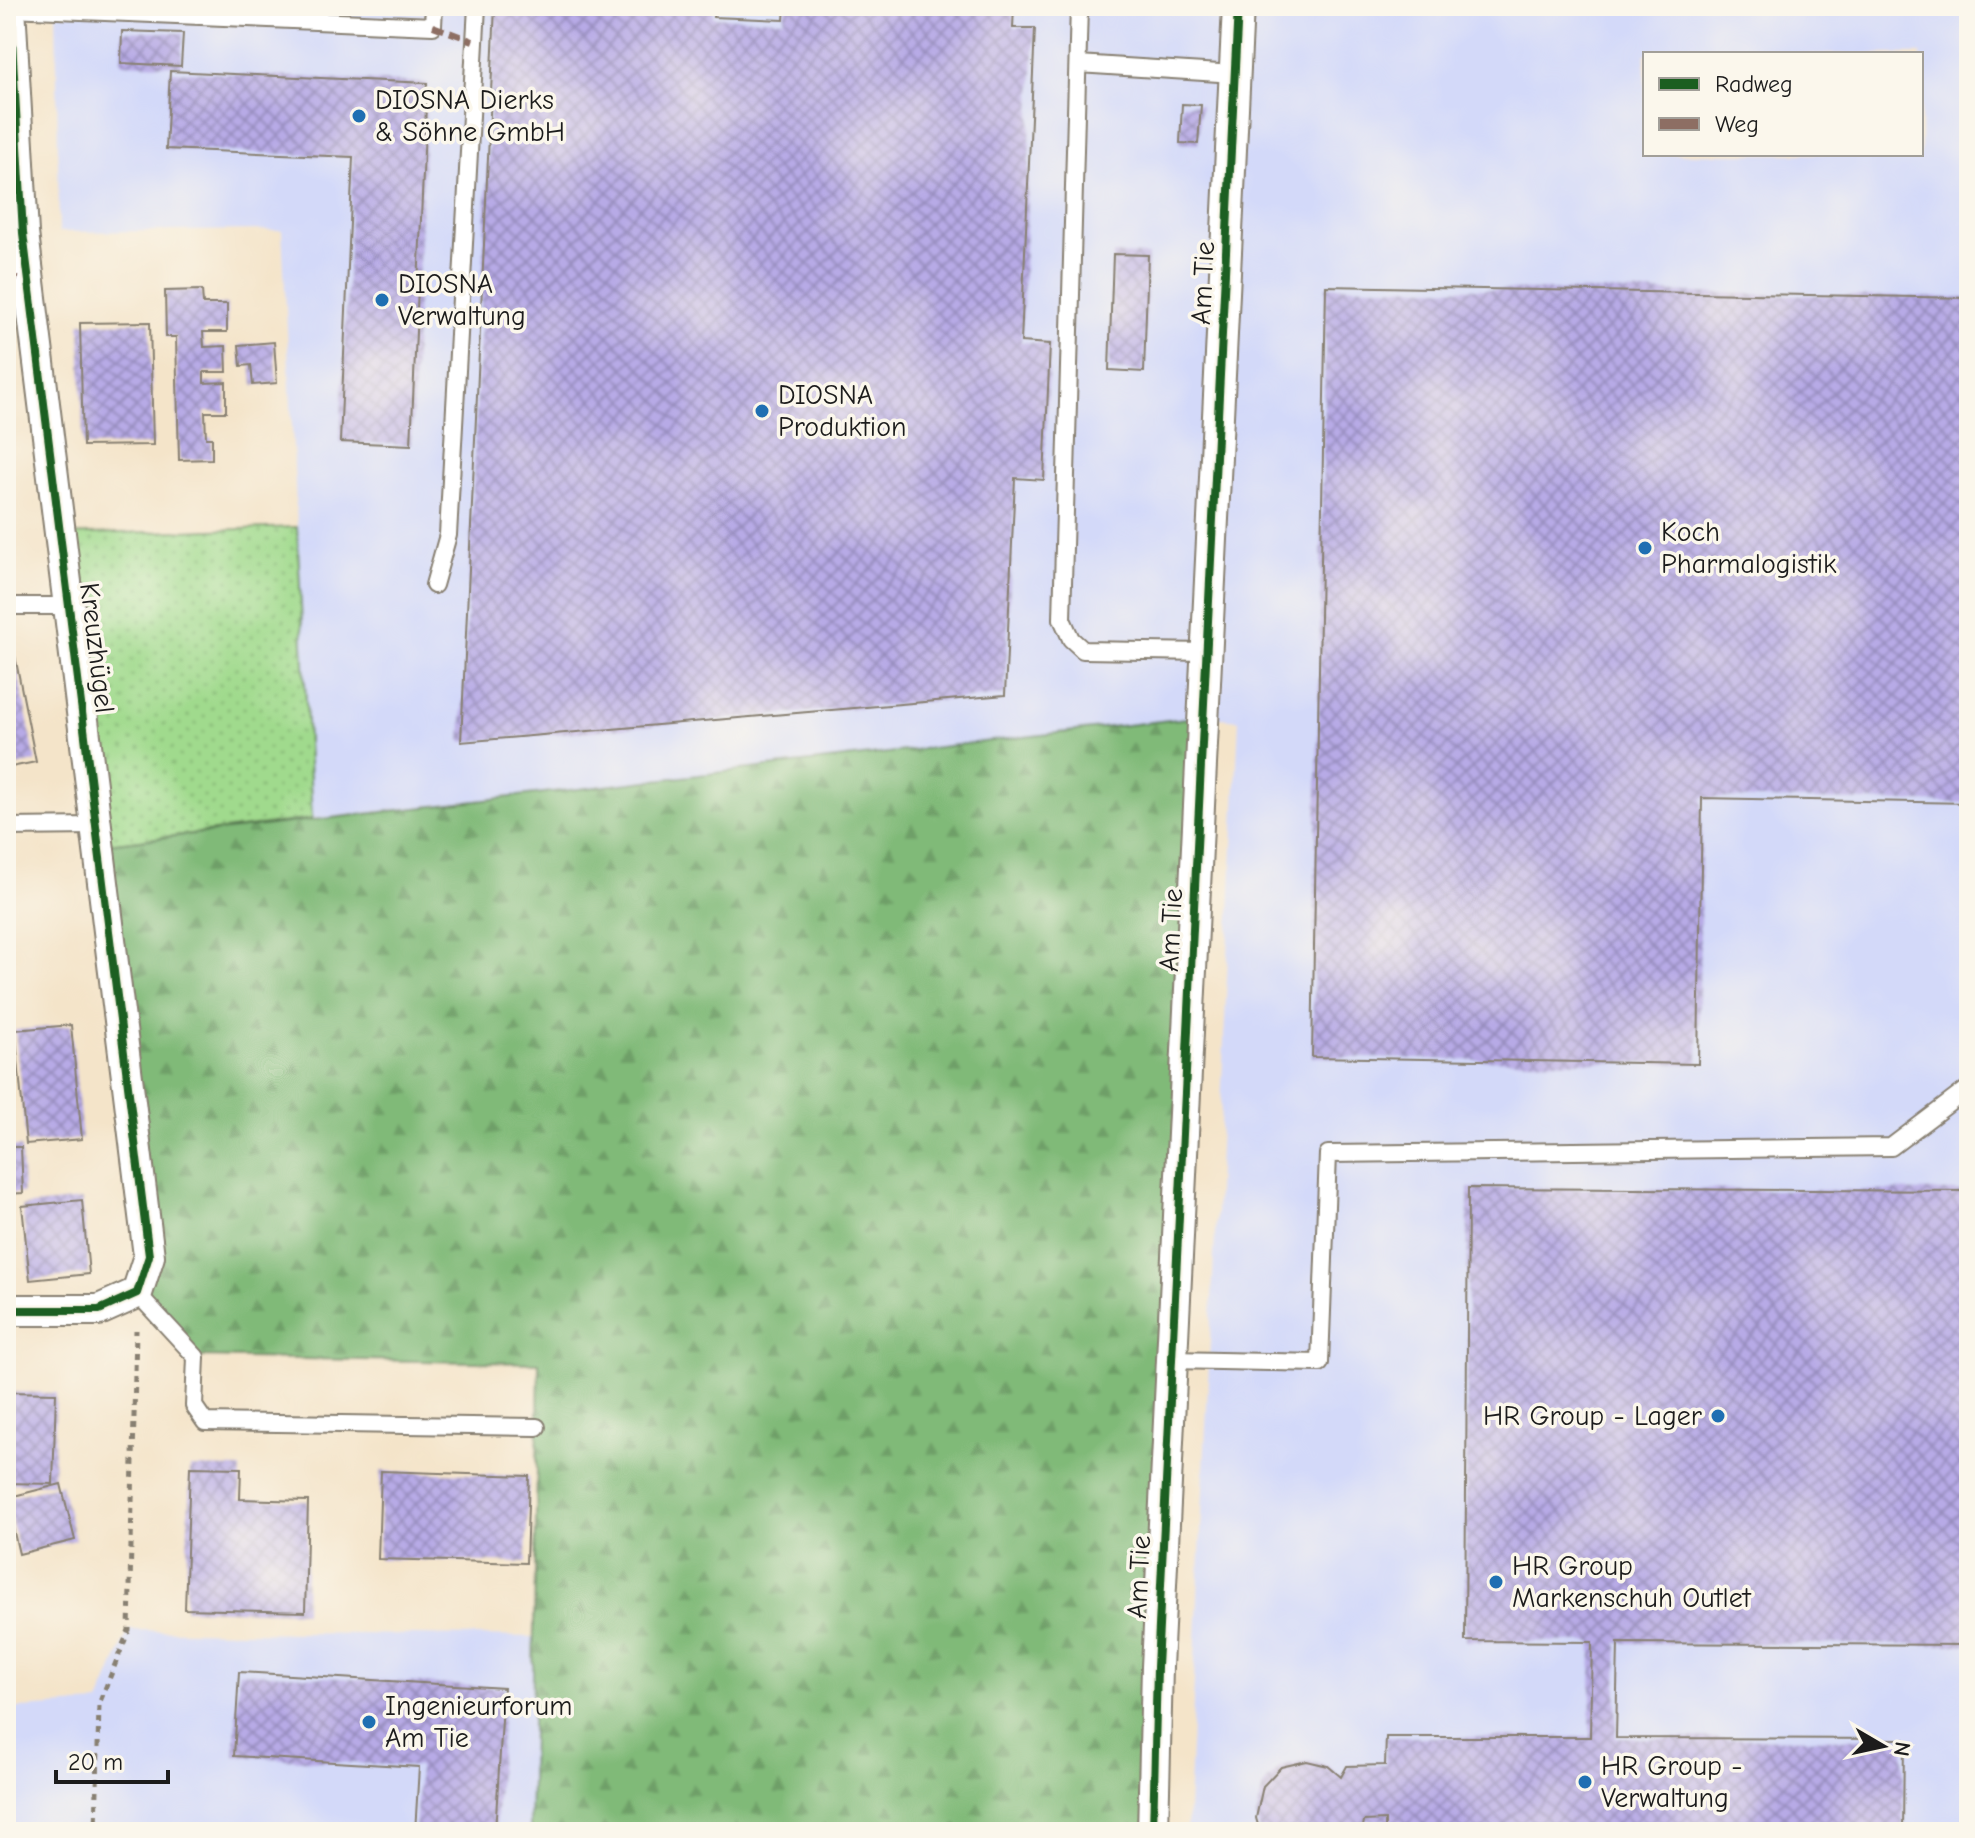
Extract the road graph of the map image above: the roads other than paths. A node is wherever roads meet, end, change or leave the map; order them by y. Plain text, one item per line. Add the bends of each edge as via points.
1 (434, 6) edge
2 (477, 6) edge
3 (1079, 6) edge
4 (10, 7) edge
5 (1235, 14) edge
6 (1078, 64) junction
7 (1235, 74) junction
8 (434, 585) dead end
9 (6, 606) edge
10 (70, 606) junction
11 (1207, 652) junction
12 (97, 826) junction
13 (6, 827) edge
14 (1969, 1088) edge
15 (137, 1293) junction
16 (6, 1310) edge
17 (1172, 1360) junction
18 (537, 1427) dead end
19 (1153, 1832) edge

1 - 4 lane via 433,26
2 - 8 lane via 448,535
3 - 6 lane
4 - 10 street, Kreuzhügel via 23,233
5 - 7 street, Am Tie
6 - 7 lane
6 - 11 lane via 1062,619 1083,650
7 - 11 street, Am Tie
9 - 10 lane
10 - 12 street, Kreuzhügel
11 - 17 street, Am Tie
12 - 13 lane
12 - 15 street, Kreuzhügel via 149,1256
14 - 17 lane via 1891,1147 1328,1154 1320,1363
15 - 16 street via 99,1310
15 - 18 lane via 196,1357 194,1406 205,1422
17 - 19 street, Am Tie

